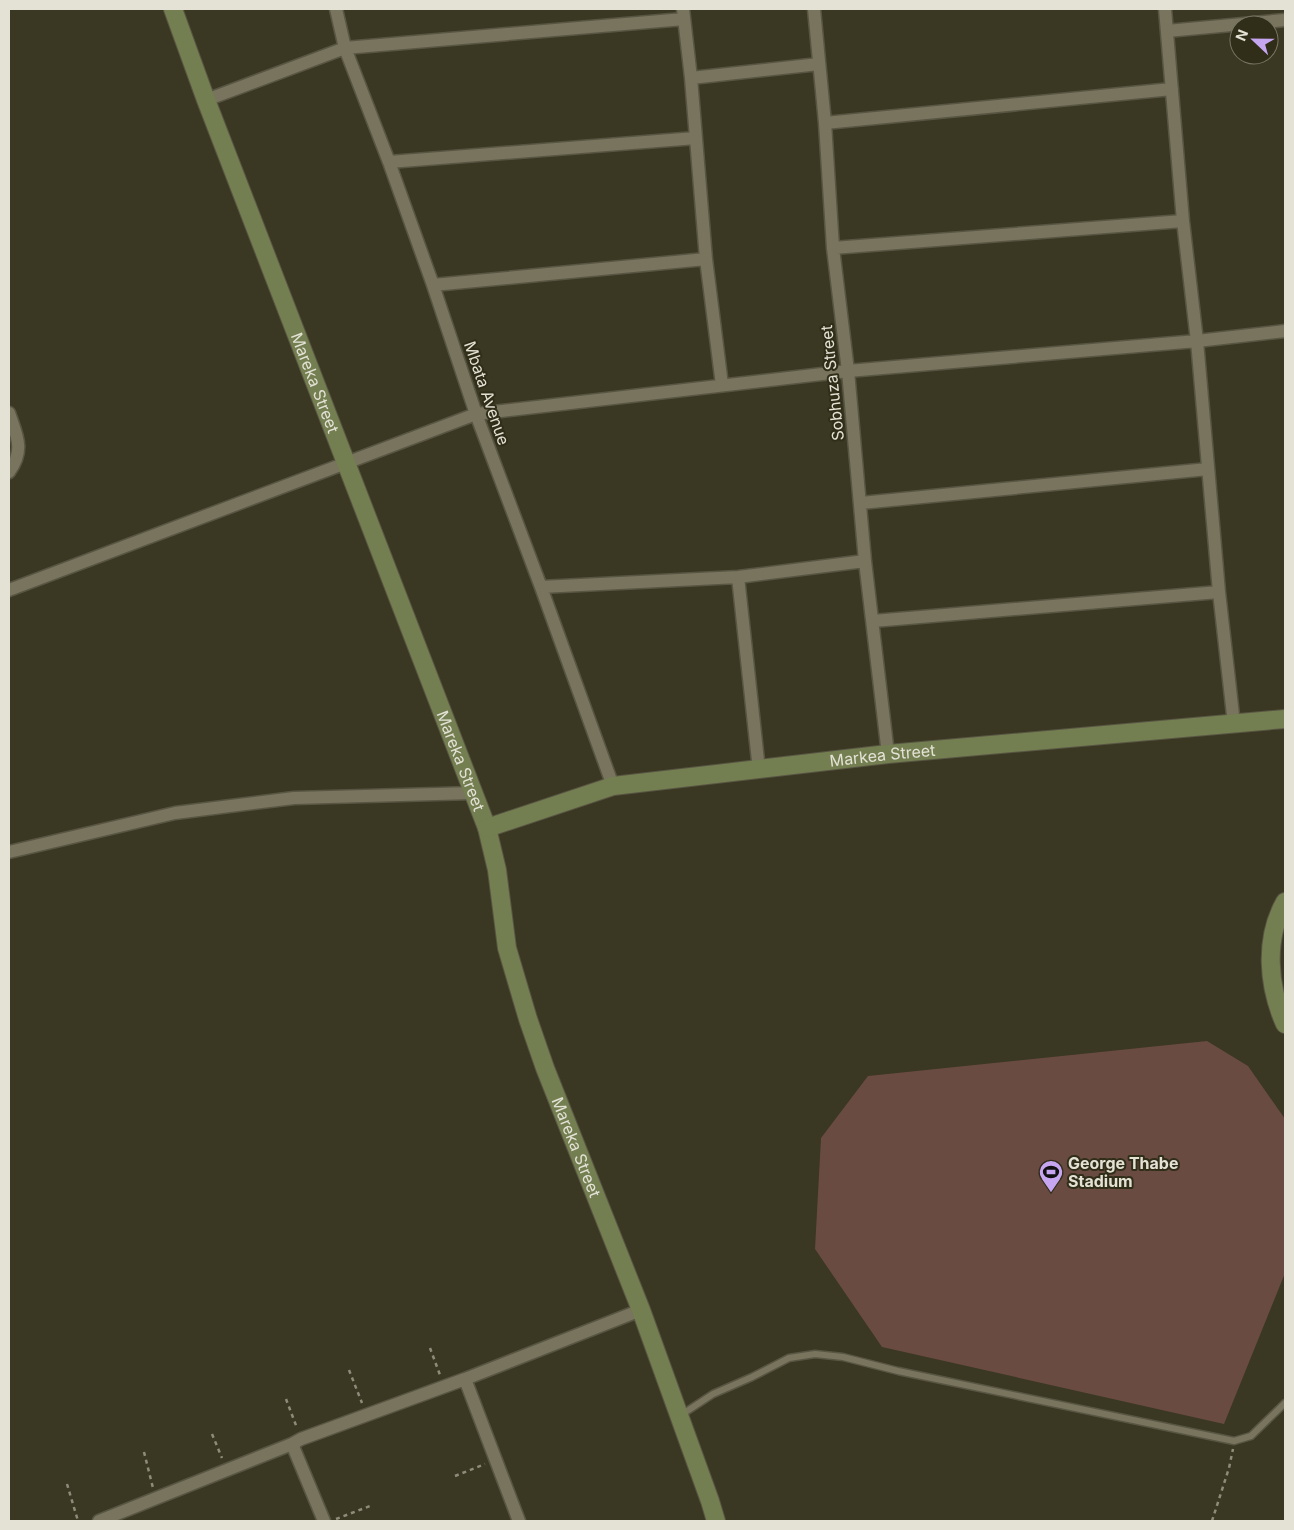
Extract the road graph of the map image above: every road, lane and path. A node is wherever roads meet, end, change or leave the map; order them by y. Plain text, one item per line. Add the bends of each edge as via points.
1 (173, 9) edge
2 (336, 9) edge
3 (814, 9) edge
4 (1165, 9) edge
5 (684, 14) edge
6 (1285, 20) edge
7 (1166, 31) junction
8 (344, 48) junction
9 (819, 64) junction
10 (691, 78) junction
11 (1172, 89) junction
12 (206, 100) junction
13 (825, 123) junction
14 (696, 138) junction
15 (389, 162) junction
16 (1183, 221) junction
17 (833, 248) junction
18 (706, 259) junction
19 (433, 285) junction
20 (1285, 331) edge
21 (1197, 342) junction
22 (848, 371) junction
23 (722, 385) junction
24 (9, 413) edge
25 (476, 414) junction
26 (347, 462) junction
27 (1208, 469) junction
28 (9, 472) edge
29 (861, 503) junction
30 (865, 561) junction
31 (738, 577) junction
32 (541, 587) junction
33 (9, 590) edge
34 (1219, 592) junction
35 (873, 622) junction
36 (1285, 719) edge
37 (1234, 724) junction
38 (888, 754) junction
39 (759, 770) junction
40 (613, 786) junction
41 (473, 793) junction
42 (487, 828) junction
43 (9, 852) edge
44 (1285, 902) edge
45 (1285, 1024) edge
46 (641, 1310) junction
47 (430, 1348) dead end
48 (349, 1370) dead end
49 (465, 1379) junction
50 (444, 1386) junction
51 (286, 1399) dead end
52 (1285, 1403) edge
53 (366, 1414) junction
54 (679, 1417) junction
55 (212, 1434) dead end
56 (1234, 1440) junction
57 (297, 1441) junction
58 (144, 1452) dead end
59 (496, 1460) junction
60 (227, 1469) junction
61 (455, 1476) dead end
62 (67, 1484) dead end
63 (156, 1499) junction
64 (370, 1506) dead end
65 (121, 1517) edge
66 (78, 1521) edge
67 (99, 1521) edge
68 (324, 1521) edge
69 (329, 1521) edge
70 (519, 1521) edge
71 (716, 1521) edge
72 (1212, 1521) edge

1 - 12 main road, Mareka Street
2 - 8 street, Mbata Avenue
3 - 9 street, Sobhuza Street
4 - 7 street
5 - 8 street
5 - 10 street
6 - 7 street
7 - 11 street
8 - 12 street
8 - 15 street, Mbata Avenue
9 - 10 street
9 - 13 street, Sobhuza Street
10 - 14 street
11 - 13 street
11 - 16 street
12 - 26 main road, Mareka Street
13 - 17 street, Sobhuza Street
14 - 15 street
14 - 18 street
15 - 19 street, Mbata Avenue
16 - 17 street
16 - 21 street
17 - 22 street, Sobhuza Street
18 - 19 street
18 - 23 street
19 - 25 street, Mbata Avenue
20 - 21 street
21 - 22 street
21 - 27 street
22 - 23 street
22 - 29 street, Sobhuza Street
23 - 25 street
24 - 28 street via 20,446
25 - 26 street
25 - 32 street, Mbata Avenue
26 - 33 street
26 - 41 main road, Mareka Street
27 - 29 street
27 - 34 street
29 - 30 street, Sobhuza Street
30 - 31 street
30 - 35 street, Sobhuza Street
31 - 32 street
31 - 39 street
32 - 40 street, Mbata Avenue
34 - 35 street
34 - 37 street
35 - 38 street, Sobhuza Street
36 - 37 main road, Markea Street
37 - 38 main road, Markea Street
38 - 39 main road, Markea Street
39 - 40 main road, Markea Street
40 - 42 main road, Markea Street
41 - 42 main road, Mareka Street
41 - 43 street via 294,798 174,814
42 - 46 main road, Mareka Street via 497,870 507,948 528,1019
44 - 45 main road via 1271,947 1272,983
46 - 49 street
46 - 54 main road, Mareka Street
47 - 50 path
48 - 53 path
49 - 50 street
49 - 59 street
50 - 53 street
51 - 57 path
52 - 56 lane via 1251,1436
53 - 57 street
54 - 56 lane via 713,1394 789,1358 815,1354
54 - 71 main road, Mareka Street
55 - 60 path
56 - 72 path via 1229,1468
57 - 60 street
57 - 68 street
58 - 63 path
59 - 61 path
59 - 70 street
60 - 63 street
62 - 66 path
63 - 65 street
64 - 69 path
65 - 67 street

